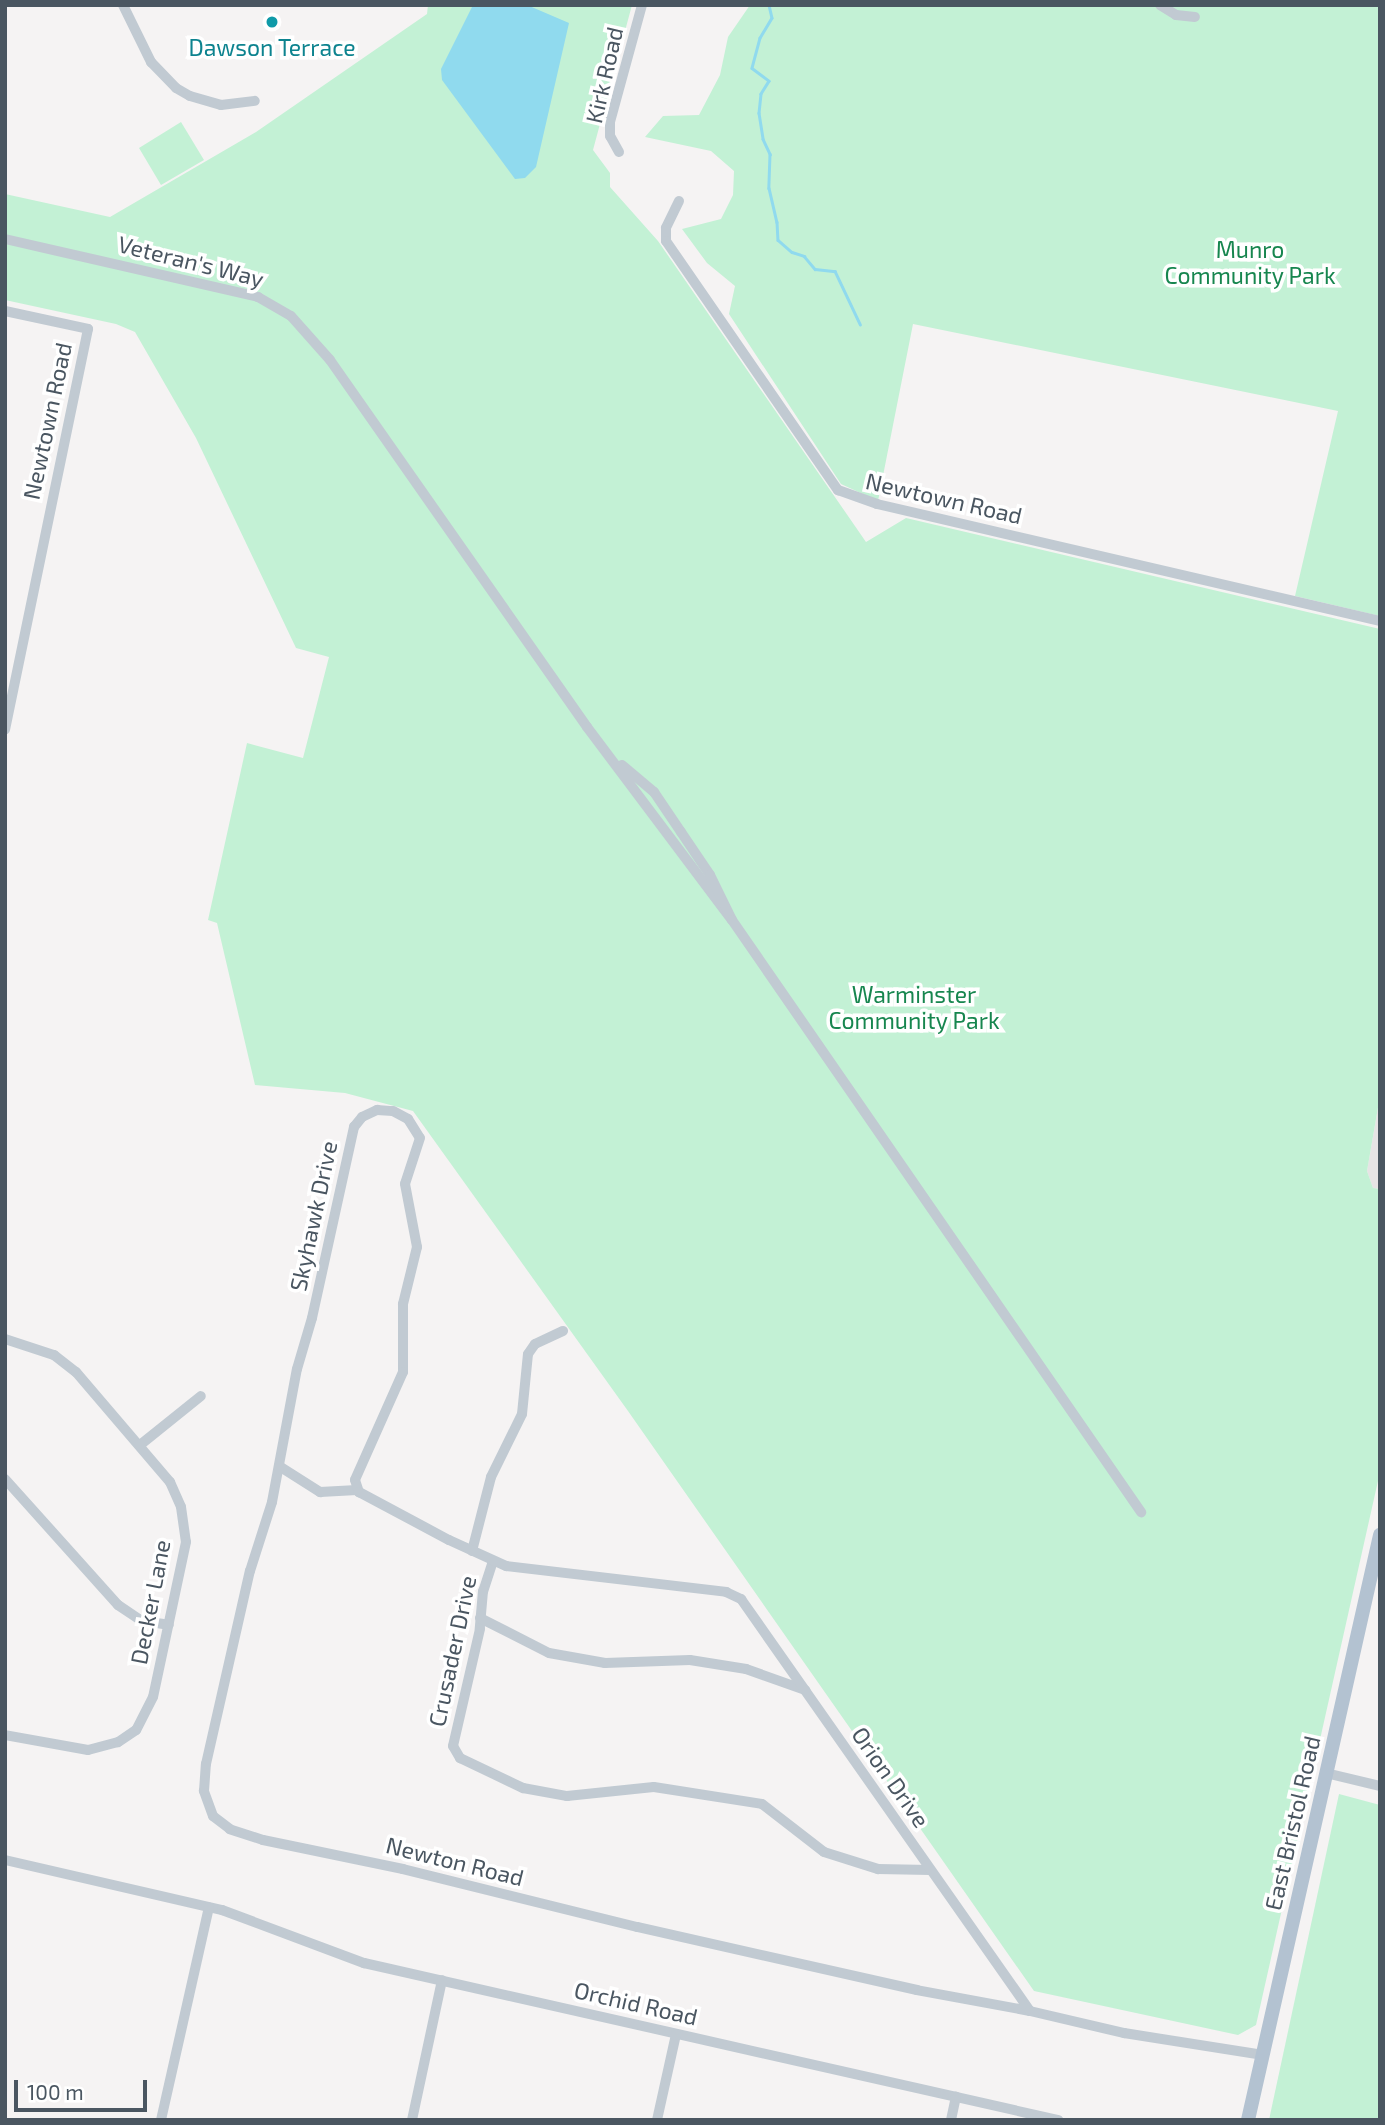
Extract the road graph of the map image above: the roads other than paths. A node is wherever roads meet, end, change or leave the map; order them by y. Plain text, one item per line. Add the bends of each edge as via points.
1 (123, 5) edge
2 (642, 5) edge
3 (1160, 5) edge
4 (1195, 17) dead end
5 (256, 101) dead end
6 (619, 152) dead end
7 (679, 201) dead end
8 (5, 239) edge
9 (5, 311) edge
10 (1380, 621) edge
11 (5, 729) edge
12 (563, 1331) dead end
13 (5, 1339) edge
14 (201, 1395) dead end
15 (140, 1445) junction
16 (279, 1465) junction
17 (5, 1479) edge
18 (276, 1481) joint
19 (356, 1488) junction
20 (1142, 1512) dead end
21 (1380, 1535) edge
22 (472, 1551) junction
23 (493, 1561) junction
24 (480, 1618) junction
25 (169, 1625) junction
26 (805, 1690) junction
27 (5, 1735) edge
28 (1326, 1773) junction
29 (1380, 1786) edge
30 (5, 1860) edge
31 (930, 1870) junction
32 (209, 1907) junction
33 (442, 1980) junction
34 (1030, 2011) junction
35 (676, 2034) junction
36 (1263, 2055) junction
37 (956, 2096) junction
38 (161, 2120) edge
39 (412, 2120) edge
40 (656, 2120) edge
41 (951, 2120) edge
42 (1058, 2120) edge
43 (1248, 2120) edge

1 - 5 street via 151,62 176,88 221,105
2 - 6 street, Kirk Road via 610,122 610,136
3 - 4 street via 1176,15
7 - 10 street, Newtown Road via 666,228 666,241 838,491 867,502
8 - 20 street, Veteran's Way via 258,297 291,316 310,335 587,727 614,760 653,792 710,875 732,920
9 - 11 street, Newtown Road via 88,328
12 - 22 street via 535,1345 528,1354 522,1414 491,1477
13 - 15 street, Decker Lane via 39,1348 65,1363
14 - 15 street
15 - 25 street, Decker Lane via 170,1482 185,1524 186,1542
16 - 18 street, Skyhawk Drive
16 - 19 street via 320,1492
16 - 19 street, Skyhawk Drive via 354,1127 368,1113 393,1111 408,1119 420,1138 405,1190 417,1247 402,1304 402,1379 360,1468
17 - 25 street via 118,1605 142,1621
18 - 34 street, Newton Road via 250,1571 206,1765 205,1801 219,1822 263,1840 917,1990
19 - 22 street
21 - 28 main road, East Bristol Road
22 - 23 street, Orion Drive
23 - 24 street, Crusader Drive
23 - 26 street, Orion Drive via 733,1594 747,1604
24 - 26 street via 550,1653 605,1663 690,1660 746,1669
24 - 31 street, Crusader Drive via 454,1750 460,1758 523,1788 567,1796 654,1787 762,1804 824,1852 878,1869
25 - 27 street, Decker Lane via 151,1704 130,1735 88,1750
26 - 31 street, Orion Drive
28 - 29 street
28 - 36 main road, East Bristol Road
30 - 32 street, Orchid Road
31 - 34 street, Orion Drive
32 - 33 street, Orchid Road via 364,1963
32 - 38 street
33 - 35 street, Orchid Road
33 - 39 street
34 - 36 street via 1124,2033
35 - 37 street, Orchid Road
35 - 40 street
36 - 43 main road, East Bristol Road
37 - 41 street
37 - 42 street, Orchid Road

